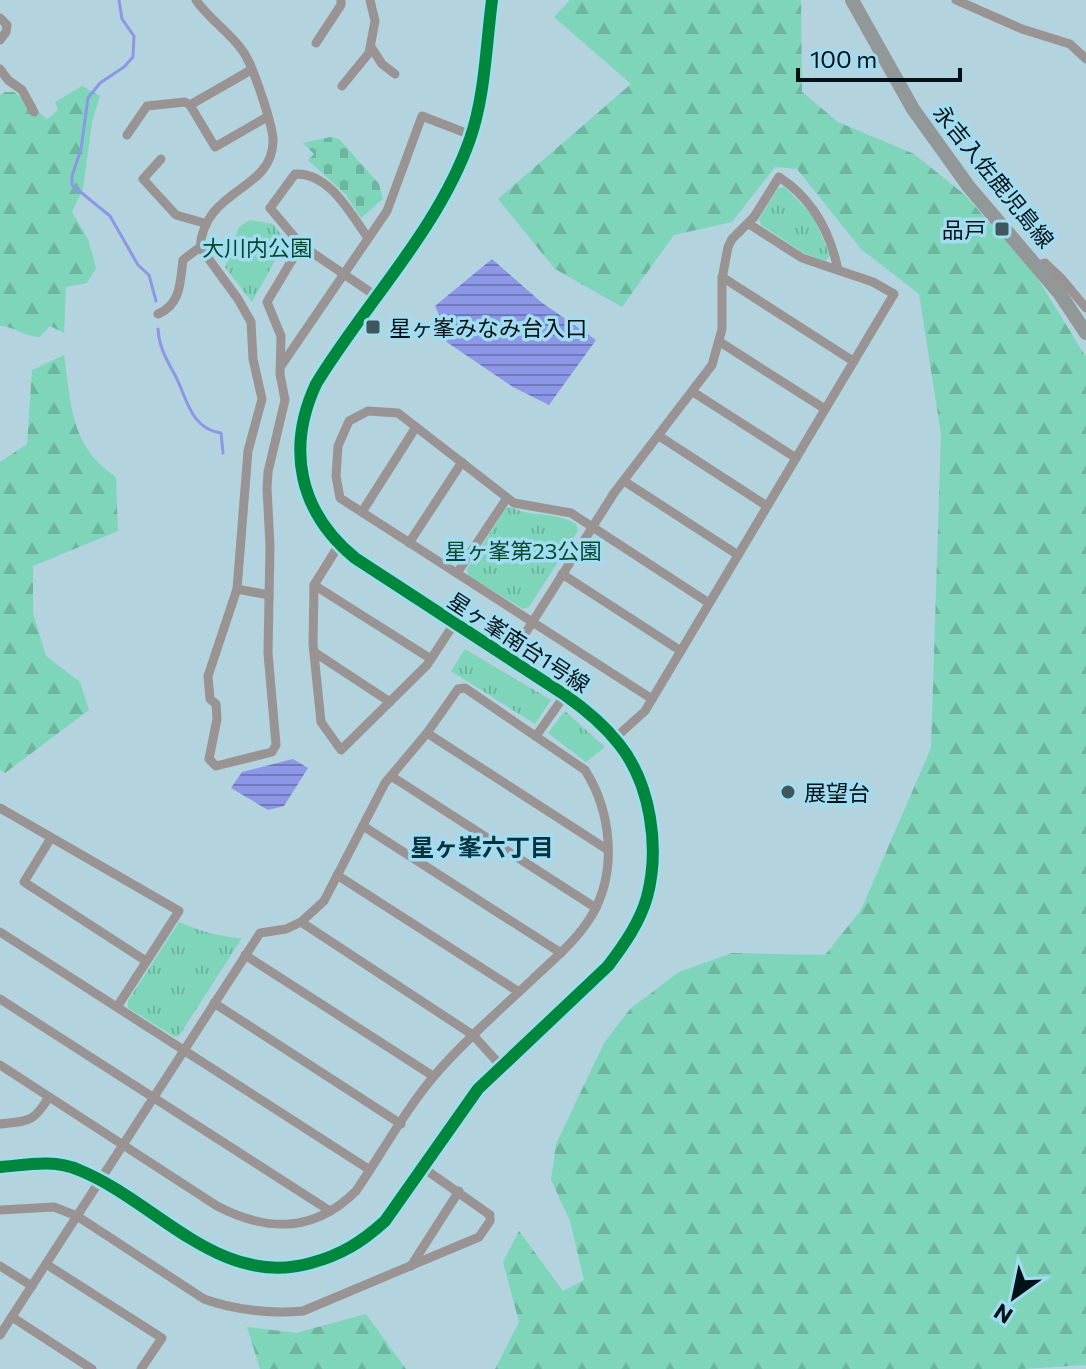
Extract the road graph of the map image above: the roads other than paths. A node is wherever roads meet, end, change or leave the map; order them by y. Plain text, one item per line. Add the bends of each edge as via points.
1 (196, 0) edge
2 (341, 0) edge
3 (370, 0) edge
4 (492, 0) edge
5 (852, 0) edge
6 (956, 0) edge
7 (0, 18) edge
8 (0, 40) edge
9 (316, 43) dead end
10 (371, 47) junction
11 (1086, 59) edge
12 (0, 69) edge
13 (251, 70) junction
14 (395, 74) dead end
15 (342, 86) dead end
16 (190, 105) junction
17 (34, 112) dead end
18 (267, 117) junction
19 (127, 135) dead end
20 (471, 135) junction
21 (161, 159) dead end
22 (204, 223) junction
23 (749, 224) junction
24 (368, 238) junction
25 (301, 245) junction
26 (200, 247) junction
27 (1037, 265) junction
28 (838, 270) junction
29 (343, 274) junction
30 (722, 277) junction
31 (376, 296) junction
32 (1086, 308) edge
33 (158, 314) dead end
34 (1086, 333) edge
35 (720, 342) junction
36 (853, 361) junction
37 (281, 366) junction
38 (693, 392) junction
39 (825, 409) junction
40 (416, 427) junction
41 (659, 436) junction
42 (796, 458) junction
43 (462, 462) junction
44 (624, 481) junction
45 (507, 498) junction
46 (767, 506) junction
47 (362, 512) junction
48 (592, 527) junction
49 (409, 543) junction
50 (339, 545) junction
51 (738, 555) junction
52 (457, 573) junction
53 (562, 574) junction
54 (314, 585) junction
55 (237, 589) junction
56 (269, 595) junction
57 (709, 603) junction
58 (532, 622) junction
59 (454, 624) junction
60 (681, 651) junction
61 (314, 652) junction
62 (431, 659) junction
63 (509, 659) junction
64 (565, 695) junction
65 (652, 699) junction
66 (390, 702) junction
67 (427, 733) junction
68 (536, 736) junction
69 (614, 739) junction
70 (391, 776) junction
71 (0, 808) edge
72 (363, 826) junction
73 (51, 838) junction
74 (608, 850) junction
75 (337, 875) junction
76 (596, 908) junction
77 (301, 922) junction
78 (0, 932) edge
79 (561, 953) junction
80 (245, 955) junction
81 (146, 961) junction
82 (519, 992) junction
83 (0, 999) edge
84 (214, 1003) junction
85 (117, 1007) junction
86 (473, 1035) junction
87 (184, 1050) junction
88 (0, 1065) edge
89 (501, 1066) junction
90 (433, 1076) junction
91 (49, 1097) junction
92 (153, 1098) junction
93 (0, 1124) edge
94 (401, 1124) junction
95 (123, 1145) junction
96 (0, 1167) edge
97 (422, 1167) junction
98 (370, 1170) junction
99 (100, 1180) junction
100 (459, 1191) junction
101 (0, 1210) edge
102 (330, 1211) junction
103 (77, 1216) junction
104 (46, 1264) junction
105 (0, 1266) edge
106 (411, 1266) junction
107 (32, 1286) junction
108 (12, 1317) junction
109 (0, 1335) edge
110 (92, 1369) edge
111 (141, 1369) edge

1 - 13 street via 247,58
2 - 9 street
3 - 10 street via 375,21
4 - 20 street, 星ヶ峯南台1号線
5 - 27 main road, 永吉入佐鹿児島線 via 913,109 969,187
6 - 11 street via 1070,44
7 - 8 street via 7,25
10 - 14 street
10 - 15 street
12 - 17 street via 22,90
13 - 16 street
13 - 18 street
16 - 18 street via 215,147
16 - 19 street via 147,106
18 - 22 street via 274,141 269,159 259,175 224,200
20 - 24 street via 422,116 387,211
20 - 31 street, 星ヶ峯南台1号線 via 449,188
21 - 22 street via 143,179 176,215
22 - 26 street
23 - 28 street via 802,258
23 - 28 street via 779,177 821,218
23 - 30 street via 732,239
24 - 25 street via 337,194 308,173 295,174 270,208
24 - 29 street
25 - 29 street
25 - 37 street via 267,302 281,336
26 - 33 street via 183,260 172,307
26 - 55 street via 251,322 262,399 248,451
27 - 32 street via 1045,263
27 - 34 main road, 永吉入佐鹿児島線
28 - 36 street via 894,294
29 - 31 street
29 - 37 street
30 - 35 street
30 - 36 street
31 - 50 street, 星ヶ峯南台1号線 via 316,384 300,434 306,490
35 - 38 street
35 - 39 street
36 - 39 street
37 - 56 street via 285,400 268,472
38 - 41 street
38 - 42 street
39 - 42 street
40 - 43 street
40 - 47 street
40 - 47 street via 398,413 378,410 349,421 342,432 336,476 340,498
41 - 44 street
41 - 46 street
42 - 46 street
43 - 45 street
43 - 49 street
44 - 48 street
44 - 51 street
45 - 48 street via 522,506 571,513
45 - 52 street
46 - 51 street
47 - 49 street
48 - 53 street
48 - 57 street
49 - 52 street
50 - 54 street
50 - 59 street, 星ヶ峯南台1号線
51 - 57 street
52 - 58 street
53 - 58 street
53 - 60 street
54 - 61 street
54 - 62 street
55 - 56 street
55 - 56 street via 208,676 217,719 209,759 216,766 272,752 276,745
57 - 60 street
58 - 63 street
58 - 65 street
59 - 62 street
59 - 63 street, 星ヶ峯南台1号線
60 - 65 street
61 - 66 street
61 - 66 street via 321,722 341,750
62 - 66 street
63 - 64 street, 星ヶ峯南台1号線
64 - 68 street
64 - 69 street, 星ヶ峯南台1号線
65 - 69 street
67 - 68 street via 458,689 465,688
67 - 70 street
67 - 74 street
68 - 74 street via 585,770 603,805
69 - 89 street, 星ヶ峯南台1号線 via 639,779 651,825 647,895 608,966
70 - 72 street
70 - 76 street
71 - 73 street
72 - 75 street
72 - 79 street
73 - 81 street via 24,882
73 - 81 street via 179,911
74 - 76 street
75 - 77 street via 324,901
75 - 82 street
76 - 79 street
77 - 80 street via 260,933
77 - 86 street
78 - 85 street
79 - 82 street
80 - 84 street
80 - 90 street
81 - 85 street
82 - 86 street
83 - 92 street
84 - 87 street
84 - 94 street
85 - 87 street
86 - 89 street
86 - 90 street
87 - 92 street
87 - 98 street
88 - 91 street
89 - 97 street, 星ヶ峯南台1号線
90 - 94 street
91 - 93 street via 29,1121
91 - 95 street
92 - 95 street
92 - 102 street
94 - 98 street
95 - 99 street
95 - 102 street via 250,1222 288,1225
96 - 99 street, 星ヶ峯南台1号線 via 58,1165
97 - 99 street, 星ヶ峯南台1号線 via 397,1206 368,1237 340,1254 286,1267 227,1258
97 - 100 street
98 - 102 street
99 - 103 street
100 - 106 street
100 - 106 street via 490,1215 490,1221 479,1237
101 - 103 street via 54,1207
103 - 104 street
103 - 106 street via 204,1299 220,1304 303,1311
104 - 107 street
104 - 111 street via 162,1338
105 - 107 street
107 - 108 street
108 - 109 street
108 - 110 street

